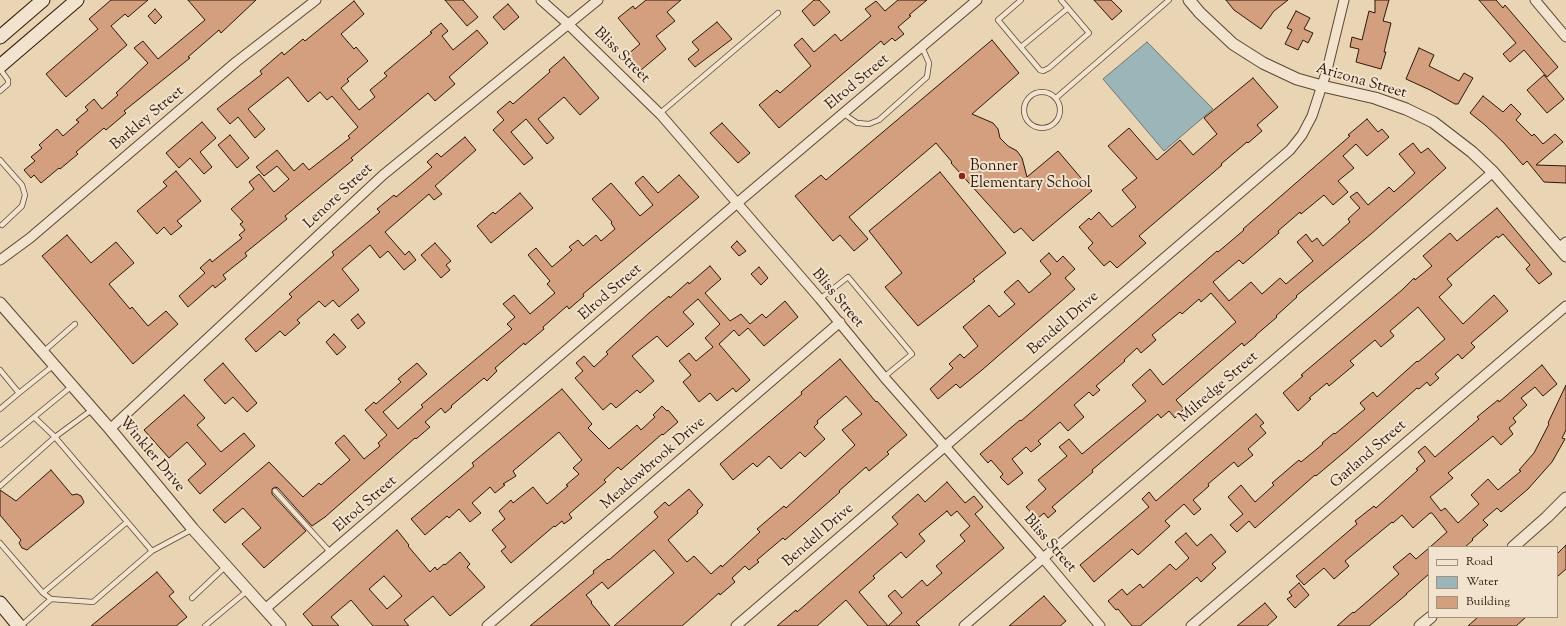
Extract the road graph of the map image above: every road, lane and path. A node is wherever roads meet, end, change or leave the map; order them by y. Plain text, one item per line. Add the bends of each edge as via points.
1 (43, 0) edge
2 (77, 0) edge
3 (316, 0) edge
4 (541, 0) edge
5 (598, 0) edge
6 (977, 0) edge
7 (1021, 0) edge
8 (1061, 0) edge
9 (1170, 0) edge
10 (1189, 0) edge
11 (1344, 0) edge
12 (1535, 0) edge
13 (1068, 8) junction
14 (778, 13) dead end
15 (568, 24) junction
16 (0, 37) edge
17 (1566, 37) edge
18 (922, 47) junction
19 (1021, 47) junction
20 (2, 62) edge
21 (1322, 86) junction
22 (0, 91) edge
23 (1056, 98) junction
24 (659, 114) junction
25 (844, 114) junction
26 (0, 160) edge
27 (1493, 172) junction
28 (736, 204) junction
29 (2, 225) dead end
30 (1564, 248) edge
31 (0, 260) edge
32 (820, 299) junction
33 (0, 303) edge
34 (1566, 306) edge
35 (840, 322) junction
36 (75, 324) dead end
37 (43, 352) junction
38 (54, 365) junction
39 (0, 370) edge
40 (884, 377) junction
41 (72, 386) junction
42 (19, 392) junction
43 (0, 409) edge
44 (93, 409) junction
45 (34, 417) junction
46 (110, 429) junction
47 (55, 437) junction
48 (0, 445) edge
49 (944, 446) junction
50 (0, 486) edge
51 (275, 491) dead end
52 (1566, 498) edge
53 (127, 522) junction
54 (193, 529) junction
55 (0, 543) edge
56 (1514, 546) edge
57 (152, 551) junction
58 (331, 553) junction
59 (1043, 558) junction
60 (226, 566) junction
61 (247, 591) junction
62 (43, 593) junction
63 (192, 598) dead end
64 (51, 599) junction
65 (0, 603) edge
66 (265, 609) junction
67 (1430, 618) edge
68 (208, 625) edge
69 (20, 626) edge
70 (280, 626) edge
71 (487, 626) edge
72 (736, 626) edge
73 (964, 626) edge
74 (1100, 626) edge
75 (1191, 626) edge
76 (1420, 626) edge

1 - 16 main road
2 - 20 main road
3 - 31 street, Barkley Street via 236,62
4 - 15 street, Bliss Street
5 - 15 street, Lenore Street
6 - 18 street, Elrod Street
7 - 19 lane via 998,20
8 - 13 lane
9 - 23 lane
10 - 21 street, Arizona Street via 1233,44 1263,63 1297,79
11 - 21 street, Bendell Drive
12 - 17 street
13 - 19 lane
13 - 19 lane via 1089,34 1050,68 1040,70
14 - 24 lane
15 - 24 street, Bliss Street
15 - 46 street, Lenore Street via 383,175
18 - 25 street, Elrod Street
18 - 25 lane via 929,63 927,77 878,120 869,124 857,123
20 - 22 lane via 8,84
21 - 27 street, Arizona Street via 1375,98 1433,122
21 - 49 street, Bendell Drive via 1312,116 1290,150
23 - 23 lane via 1043,92 1030,96 1023,109 1028,122 1040,128 1048,128 1054,124 1060,111
24 - 28 street, Bliss Street
25 - 28 street, Elrod Street
26 - 29 lane via 22,185 26,195 22,206
27 - 30 street, Arizona Street
27 - 59 street, Milredge Street
28 - 32 street, Bliss Street
28 - 58 street, Elrod Street
32 - 35 street, Bliss Street
32 - 40 lane via 848,277 912,354
33 - 37 street, Winkler Drive
34 - 75 street, Garland Street
35 - 40 street, Bliss Street
35 - 71 street, Meadowbrook Drive
36 - 37 lane
37 - 38 street, Winkler Drive
38 - 41 street, Winkler Drive
38 - 42 lane
39 - 42 lane
40 - 49 street, Bliss Street
41 - 44 street, Winkler Drive
41 - 45 lane
42 - 43 lane
44 - 46 street, Winkler Drive
44 - 47 lane
45 - 47 lane
45 - 48 lane
46 - 54 street, Winkler Drive
47 - 50 lane
47 - 53 lane
49 - 59 street, Bliss Street
49 - 72 street, Bendell Drive
51 - 58 lane
52 - 56 street
53 - 57 lane
53 - 62 lane
54 - 57 lane
54 - 60 street, Winkler Drive
55 - 62 lane
57 - 64 lane via 93,602
58 - 66 street, Elrod Street
59 - 73 street, Milredge Street
59 - 74 street, Bliss Street
60 - 61 street, Winkler Drive
60 - 63 lane
61 - 66 street, Winkler Drive
61 - 68 lane
62 - 64 lane
64 - 69 lane
65 - 69 main road
66 - 70 street, Winkler Drive
67 - 76 street

